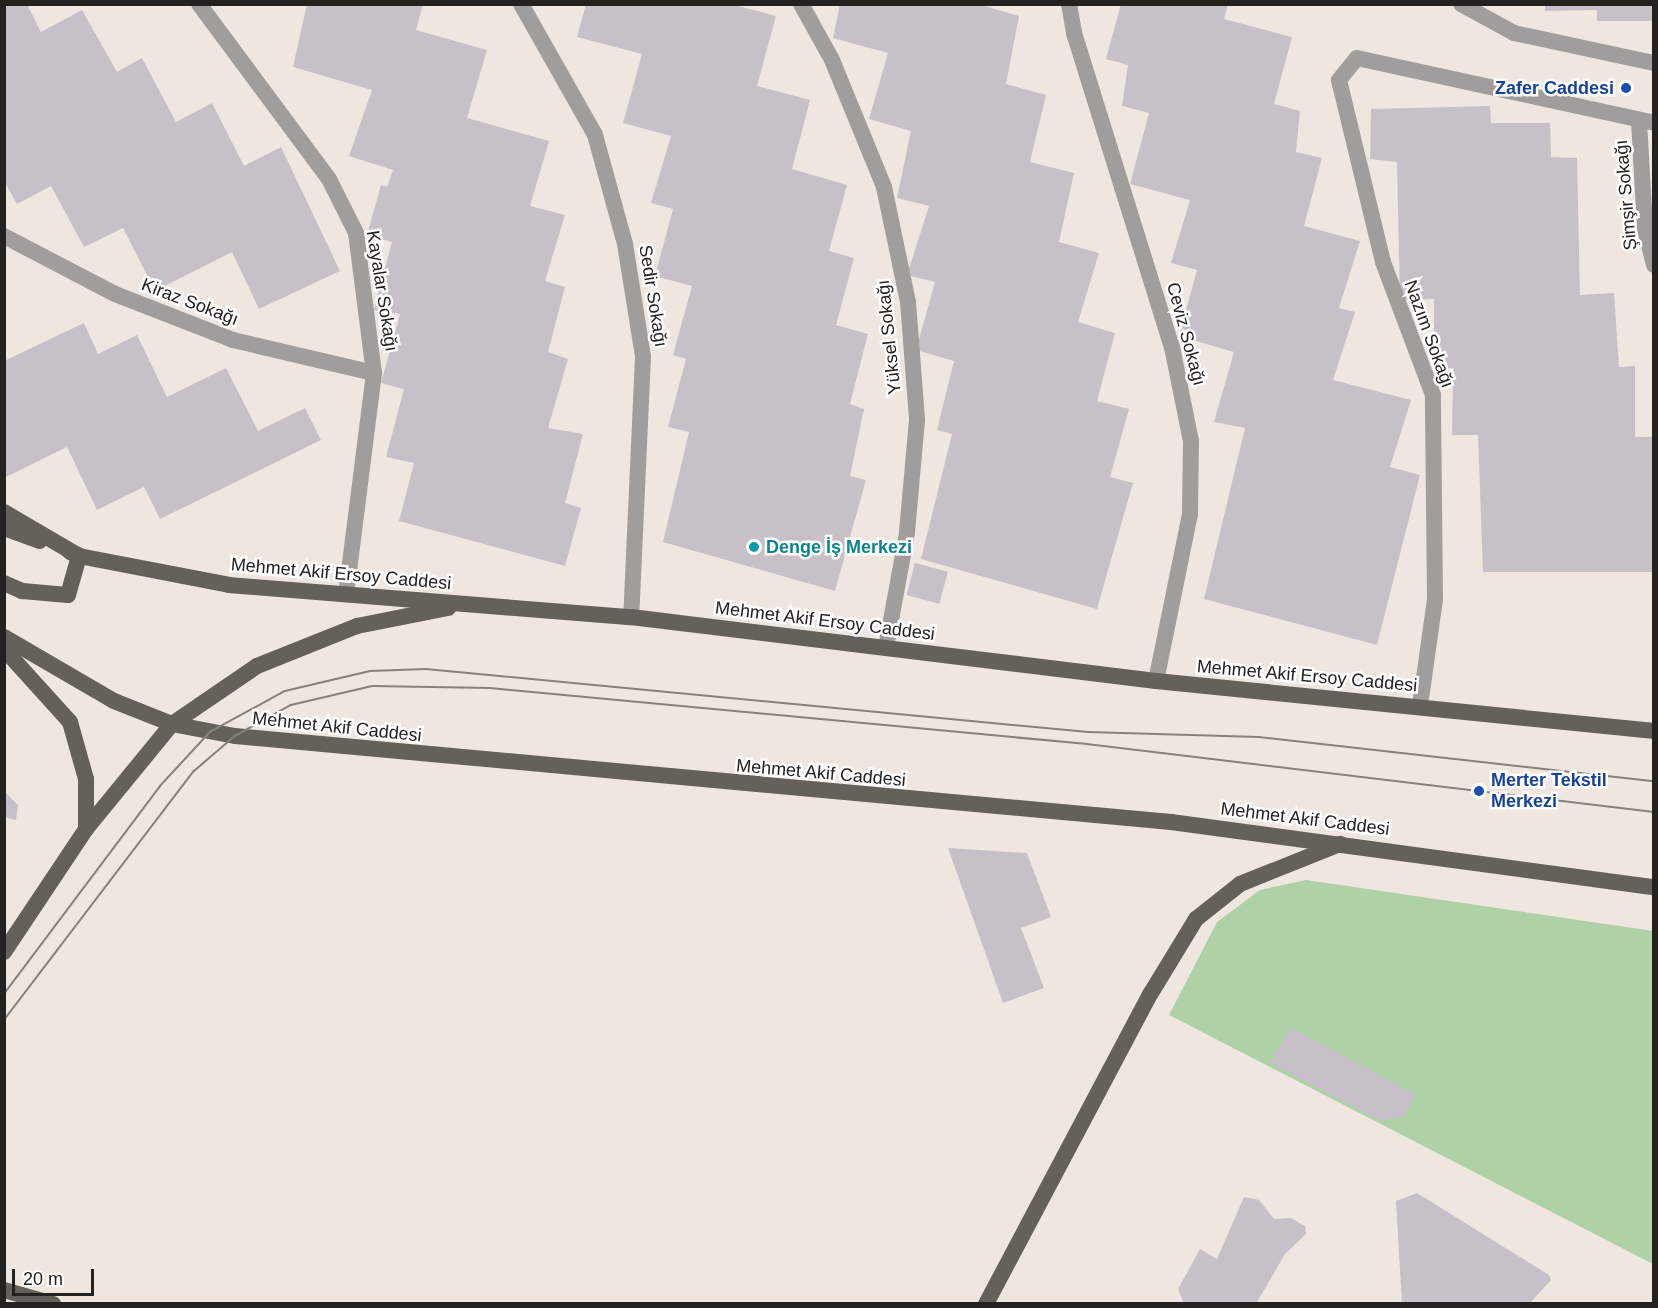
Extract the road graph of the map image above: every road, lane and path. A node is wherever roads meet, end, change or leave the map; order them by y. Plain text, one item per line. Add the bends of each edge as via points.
1 (199, 4) edge
2 (521, 4) edge
3 (801, 4) edge
4 (1069, 4) edge
5 (1461, 4) edge
6 (1653, 63) edge
7 (1646, 122) edge
8 (4, 236) edge
9 (1653, 265) edge
10 (374, 373) junction
11 (4, 512) edge
12 (4, 528) edge
13 (80, 556) junction
14 (4, 583) edge
15 (346, 594) junction
16 (469, 604) junction
17 (631, 617) junction
18 (4, 637) edge
19 (886, 647) junction
20 (4, 649) edge
21 (1156, 681) junction
22 (1420, 706) junction
23 (172, 724) junction
24 (1653, 731) edge
25 (87, 829) junction
26 (1343, 842) junction
27 (1653, 887) edge
28 (4, 952) edge
29 (4, 1290) edge
30 (53, 1304) edge
31 (986, 1304) edge

1 - 10 street, Kayalar Sokağı via 329,178 356,233
2 - 17 street, Sedir Sokağı via 595,135 625,244 643,357
3 - 19 street, Yüksel Sokağı via 832,60 884,187 908,302 917,420 908,533
4 - 21 street, Ceviz Sokağı via 1074,33 1172,347 1191,441 1190,514
5 - 6 street via 1514,33
7 - 9 street, Şimşir Sokağı via 1645,229
7 - 22 street, Nazım Sokağı via 1357,58 1339,80 1383,262 1432,395 1435,599
8 - 10 street, Kiraz Sokağı via 115,294 233,340
10 - 15 street, Kayalar Sokağı
11 - 13 main road, Mehmet Akif Ersoy Caddesi
12 - 13 main road
13 - 14 main road via 68,595 22,591
13 - 15 main road, Mehmet Akif Ersoy Caddesi via 229,585
15 - 16 main road, Mehmet Akif Ersoy Caddesi
16 - 17 main road, Mehmet Akif Ersoy Caddesi
16 - 23 main road via 357,626 257,666
17 - 19 main road, Mehmet Akif Ersoy Caddesi
18 - 23 main road, Mehmet Akif Caddesi via 114,701
19 - 21 main road, Mehmet Akif Ersoy Caddesi
20 - 25 main road via 70,722 86,779
21 - 22 main road, Mehmet Akif Ersoy Caddesi
22 - 24 main road, Mehmet Akif Ersoy Caddesi
23 - 25 main road
23 - 26 main road, Mehmet Akif Caddesi via 235,736 396,753 1171,822
25 - 28 main road
26 - 27 main road, Mehmet Akif Caddesi
26 - 31 main road via 1240,884 1196,920 1151,993
29 - 30 main road

